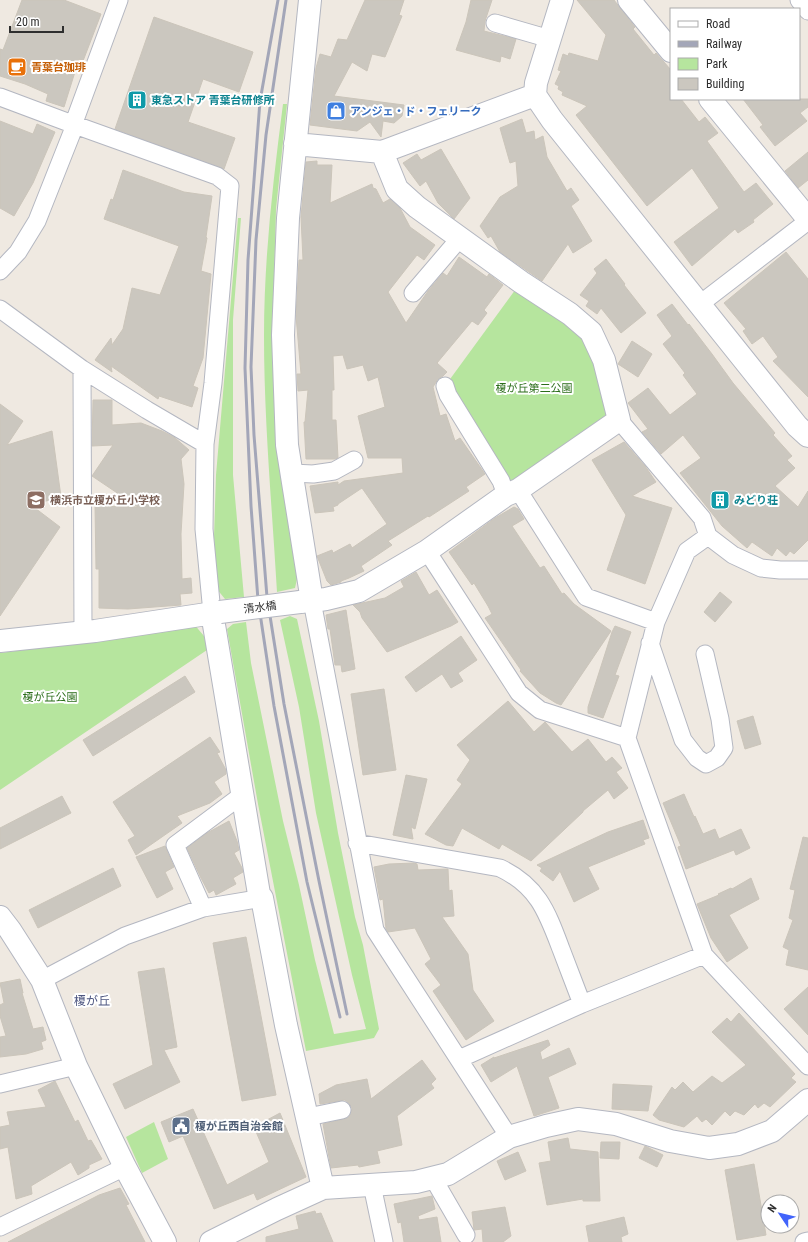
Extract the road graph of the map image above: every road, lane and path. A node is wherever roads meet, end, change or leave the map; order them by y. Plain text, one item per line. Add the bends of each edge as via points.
1 (119, 0) edge
2 (310, 0) edge
3 (562, 0) edge
4 (629, 0) edge
5 (799, 0) edge
6 (808, 11) edge
7 (495, 23) dead end
8 (550, 40) junction
9 (670, 50) edge
10 (0, 96) edge
11 (536, 96) junction
12 (711, 100) edge
13 (75, 125) junction
14 (295, 144) junction
15 (382, 152) junction
16 (808, 220) edge
17 (460, 238) junction
18 (0, 271) edge
19 (413, 293) dead end
20 (700, 304) junction
21 (0, 309) edge
22 (82, 369) junction
23 (446, 386) dead end
24 (620, 420) junction
25 (808, 436) edge
26 (204, 444) junction
27 (354, 460) dead end
28 (292, 473) junction
29 (512, 492) junction
30 (708, 536) junction
31 (427, 551) junction
32 (808, 570) edge
33 (306, 601) junction
34 (216, 613) junction
35 (656, 622) junction
36 (83, 631) junction
37 (0, 641) edge
38 (650, 643) junction
39 (705, 654) dead end
40 (627, 738) junction
41 (242, 795) junction
42 (357, 843) junction
43 (262, 898) junction
44 (203, 908) junction
45 (0, 917) edge
46 (704, 955) junction
47 (42, 980) junction
48 (582, 1004) junction
49 (459, 1059) junction
50 (76, 1066) junction
51 (808, 1066) edge
52 (0, 1084) edge
53 (808, 1100) edge
54 (342, 1110) dead end
55 (308, 1117) junction
56 (509, 1137) junction
57 (125, 1167) junction
58 (433, 1178) junction
59 (372, 1185) junction
60 (323, 1188) junction
61 (0, 1227) edge
62 (466, 1235) dead end
63 (808, 1241) edge
64 (165, 1242) edge
65 (211, 1242) edge
66 (384, 1242) edge
67 (804, 1242) edge

1 - 13 street
2 - 14 street
3 - 8 street
4 - 9 street
5 - 6 street
7 - 8 street
8 - 11 street via 536,83
10 - 13 street
11 - 15 street
11 - 20 street via 552,120
12 - 16 street
13 - 18 street via 37,221 18,252
13 - 26 street via 217,176 230,186 213,383
14 - 15 street
14 - 28 street via 282,335 287,445
15 - 17 street via 397,189
16 - 20 street
17 - 19 street
17 - 24 street via 570,314 591,332 604,360
20 - 25 street via 797,426
21 - 22 street
22 - 26 street
22 - 36 street
23 - 29 street via 448,395 501,480
24 - 29 street, 清水橋
24 - 30 street via 702,518
26 - 34 street via 204,529
27 - 28 street via 334,471
28 - 33 street
29 - 31 street, 清水橋
29 - 35 street via 586,596
30 - 32 street via 733,555 761,568
30 - 35 street via 687,551
31 - 33 street, 清水橋 via 359,591
31 - 40 street via 519,693 540,710
33 - 34 street, 清水橋, bridge
33 - 42 street
34 - 36 street, 清水橋
34 - 41 street
35 - 38 street
36 - 37 street, 清水橋 via 51,637
38 - 39 street via 683,740 697,758 706,764 717,758 724,748
38 - 40 street
40 - 46 street
41 - 43 street via 259,894
41 - 44 street via 175,844
42 - 48 street via 500,868 514,875 532,891 547,913
42 - 49 street via 375,930
43 - 44 street
43 - 55 street via 286,1025
44 - 47 street via 125,936
45 - 47 street
46 - 48 street
46 - 51 street
47 - 50 street
48 - 49 street
49 - 56 street
50 - 52 street
50 - 57 street
53 - 56 street via 772,1131 738,1144 709,1148 670,1141 616,1124 578,1119
54 - 55 street
55 - 60 street
56 - 58 street via 448,1174
57 - 61 street
57 - 64 street
58 - 59 street via 416,1182
58 - 62 street
59 - 60 street
59 - 66 street
60 - 65 street
63 - 67 street

